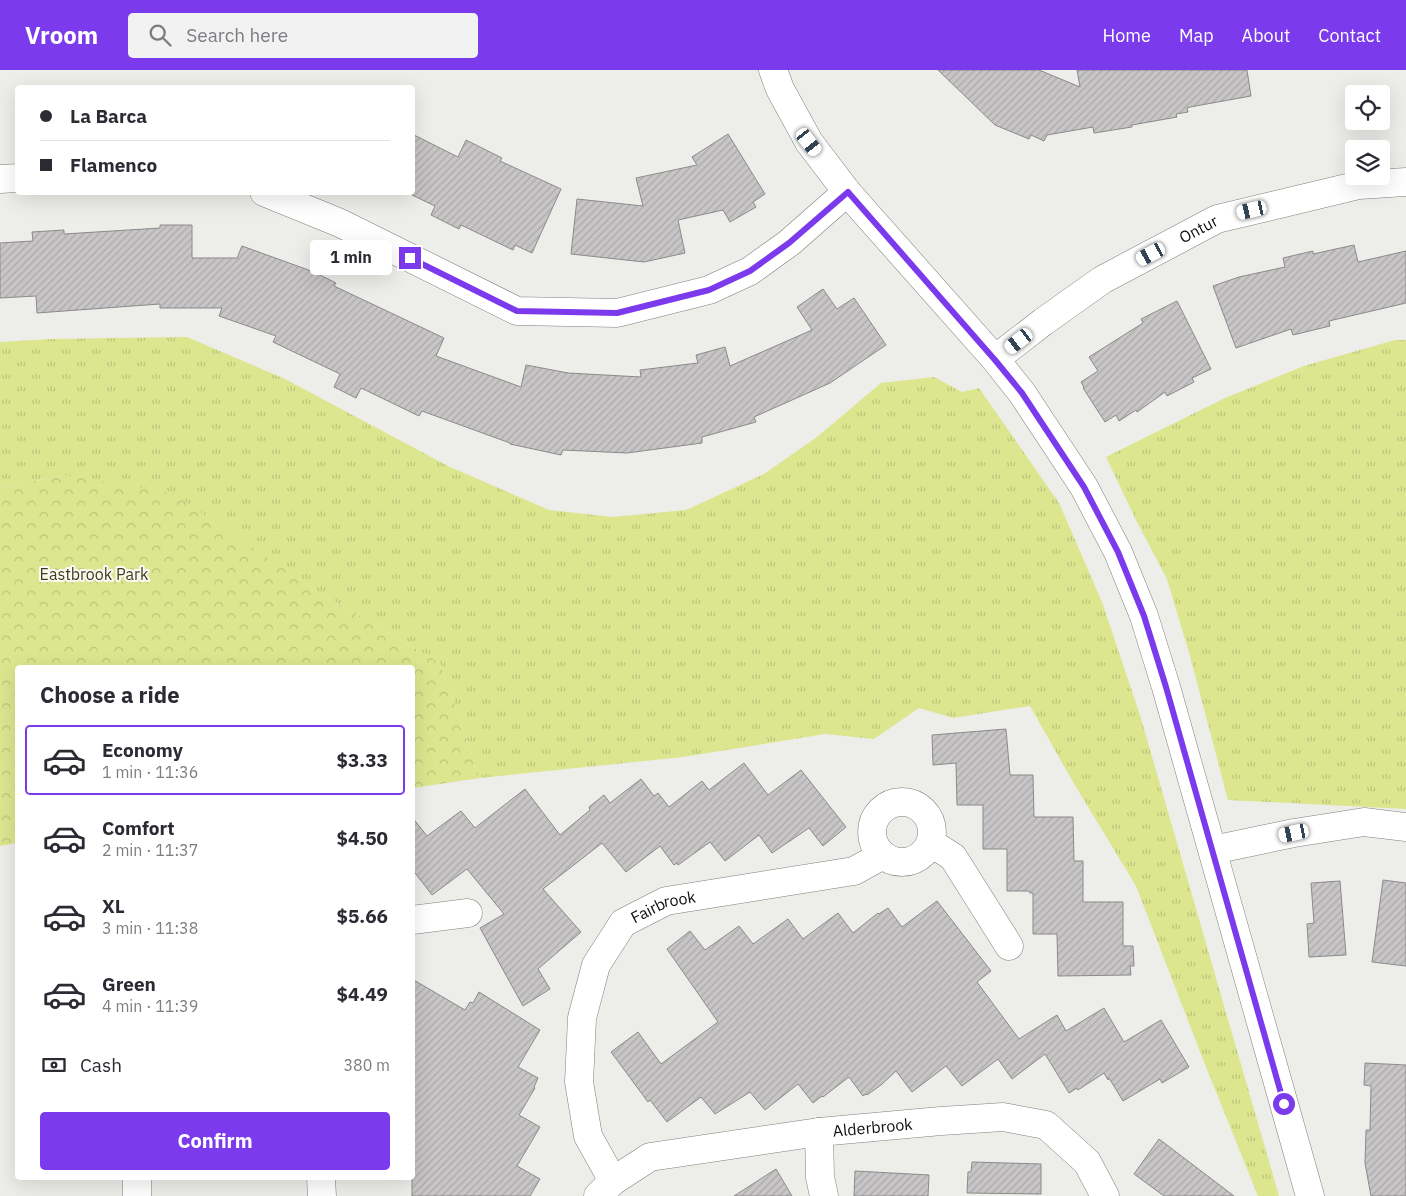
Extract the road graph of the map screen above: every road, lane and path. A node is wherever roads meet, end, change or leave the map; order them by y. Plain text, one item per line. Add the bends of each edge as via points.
1 (773, 70) edge
2 (15, 178) edge
3 (0, 179) edge
4 (1406, 182) edge
5 (848, 192) junction
6 (271, 195) edge
7 (995, 360) junction
8 (1406, 827) edge
9 (930, 843) junction
10 (1213, 850) junction
11 (883, 855) junction
12 (468, 913) dead end
13 (415, 920) edge
14 (1009, 946) dead end
15 (819, 1132) junction
16 (137, 1180) edge
17 (322, 1180) edge
18 (606, 1188) edge
19 (137, 1196) edge
20 (322, 1196) edge
21 (824, 1196) edge
22 (1106, 1196) edge
23 (1310, 1196) edge

1 - 5 street via 809,142
2 - 3 street
4 - 7 street, Ontur via 1360,185 1217,218 1102,280
5 - 6 street via 789,243 750,271 709,290 617,313 517,311 340,223
5 - 7 street
7 - 10 street via 1022,393 1084,487 1118,552 1147,625
8 - 10 street via 1364,822
9 - 11 street via 926,852 910,861 891,860
9 - 11 street via 932,825 928,816 914,804 895,802 879,813 872,830 873,839
9 - 14 street via 953,857
10 - 23 street
11 - 18 street, Fairbrook via 854,872 666,901 623,923 596,965 582,1018 580,1082 588,1136
12 - 13 street
15 - 18 street, Alderbrook via 650,1157
15 - 21 street
15 - 22 street, Alderbrook via 1002,1118 1046,1125 1087,1162
16 - 19 street
17 - 20 street

